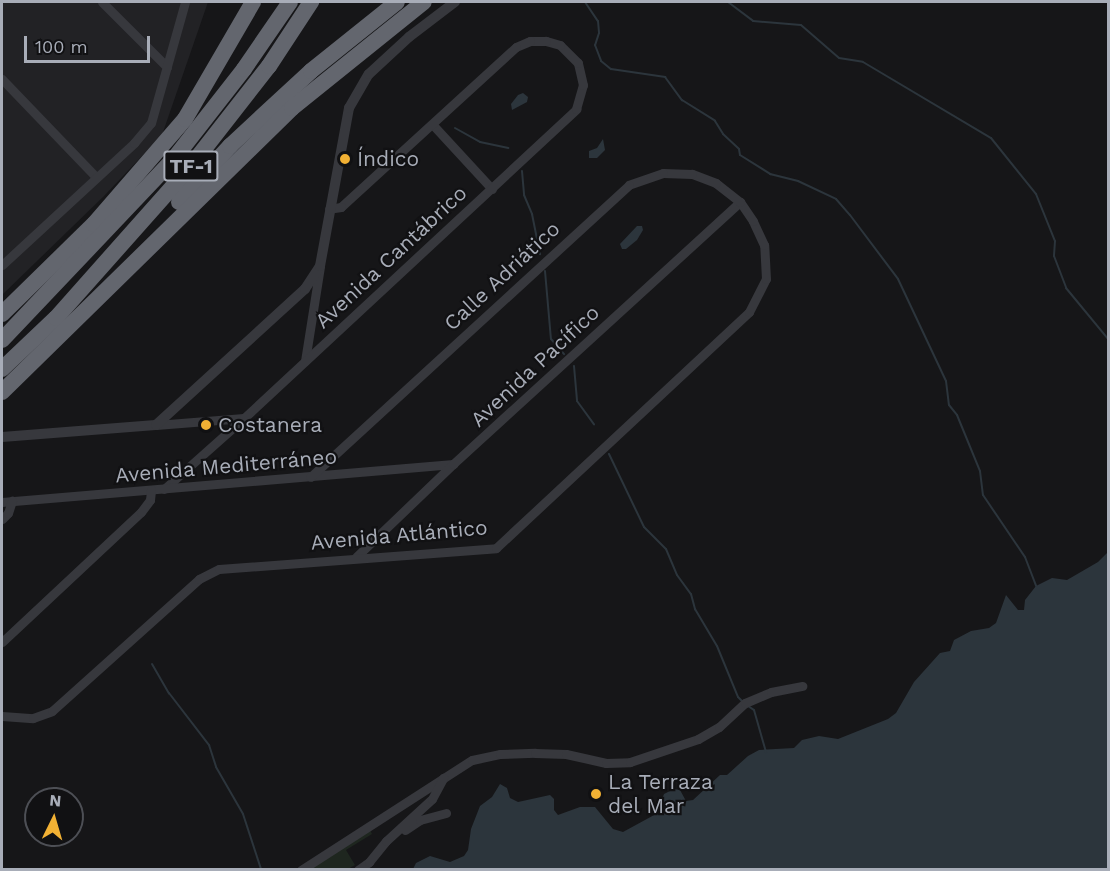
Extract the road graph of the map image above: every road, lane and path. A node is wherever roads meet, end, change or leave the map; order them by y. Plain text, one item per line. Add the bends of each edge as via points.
1 (104, 2) edge
2 (185, 2) edge
3 (290, 2) edge
4 (311, 2) edge
5 (397, 2) edge
6 (424, 2) edge
7 (455, 2) edge
8 (250, 6) edge
9 (166, 67) junction
10 (2, 79) edge
11 (433, 125) junction
12 (96, 177) junction
13 (492, 189) junction
14 (740, 202) junction
15 (329, 209) junction
16 (2, 265) edge
17 (320, 266) junction
18 (301, 292) junction
19 (315, 302) junction
20 (2, 314) edge
21 (56, 318) junction
22 (310, 338) junction
23 (2, 340) edge
24 (328, 340) junction
25 (305, 361) junction
26 (2, 369) edge
27 (2, 392) edge
28 (244, 418) junction
29 (218, 421) junction
30 (156, 425) junction
31 (2, 437) edge
32 (223, 437) junction
33 (330, 460) junction
34 (453, 464) junction
35 (430, 467) junction
36 (187, 470) junction
37 (340, 475) junction
38 (310, 477) junction
39 (434, 483) junction
40 (193, 485) junction
41 (164, 489) junction
42 (151, 490) junction
43 (7, 502) edge
44 (2, 519) edge
45 (356, 557) junction
46 (2, 642) edge
47 (802, 686) dead end
48 (2, 716) edge
49 (444, 775) junction
50 (446, 813) dead end
51 (386, 841) junction
52 (301, 870) edge
53 (358, 870) edge

1 - 9 street
2 - 9 street
3 - 23 highway, TF-1 via 173,160
4 - 21 highway, TF-1 via 226,123
5 - 21 highway via 272,106 87,296
6 - 27 highway via 292,108
7 - 15 street via 409,37 369,75 349,108
8 - 20 highway via 185,119 94,224
9 - 12 street via 151,123
10 - 12 street
11 - 13 street
11 - 13 street, Avenida Cantábrico via 516,47 530,41 560,45 578,63 583,75 582,97 576,109
11 - 15 street via 341,207
12 - 16 street
13 - 24 street, Avenida Cantábrico
14 - 33 street, Calle Adriático via 716,183 692,174 663,173 629,185
14 - 34 street, Avenida Pacífico
14 - 45 street, Avenida Atlántico via 764,245 766,279 749,312 496,548
15 - 17 street
17 - 18 street
17 - 19 street
18 - 19 street
18 - 30 street
19 - 22 street
21 - 26 highway, TF-1
22 - 24 street
22 - 25 street
24 - 25 street, Avenida Cantábrico
25 - 28 street, Avenida Cantábrico
28 - 29 street
28 - 32 street, Avenida Cantábrico
29 - 30 street
29 - 32 street
30 - 31 street
32 - 36 street, Avenida Cantábrico
33 - 37 street
33 - 38 street, Calle Adriático
34 - 35 street, Avenida Mediterráneo
34 - 39 street, Avenida Pacífico
35 - 37 street, Avenida Mediterráneo
35 - 39 street
36 - 40 street via 186,477
36 - 41 street, Avenida Cantábrico
37 - 38 street, Avenida Mediterráneo
38 - 40 street, Avenida Mediterráneo
39 - 45 street, Avenida Pacífico
40 - 41 street, Avenida Mediterráneo
41 - 42 street, Avenida Mediterráneo
42 - 43 street, Avenida Mediterráneo
42 - 46 street via 150,500 141,512
43 - 44 street via 8,513
45 - 48 street, Avenida Atlántico via 219,569 198,579 52,711 33,718
47 - 49 street via 771,692 745,704 698,740 630,762 606,763 566,754 500,754 472,760
49 - 51 street via 432,799
49 - 52 street
50 - 51 street via 420,820
51 - 53 street

